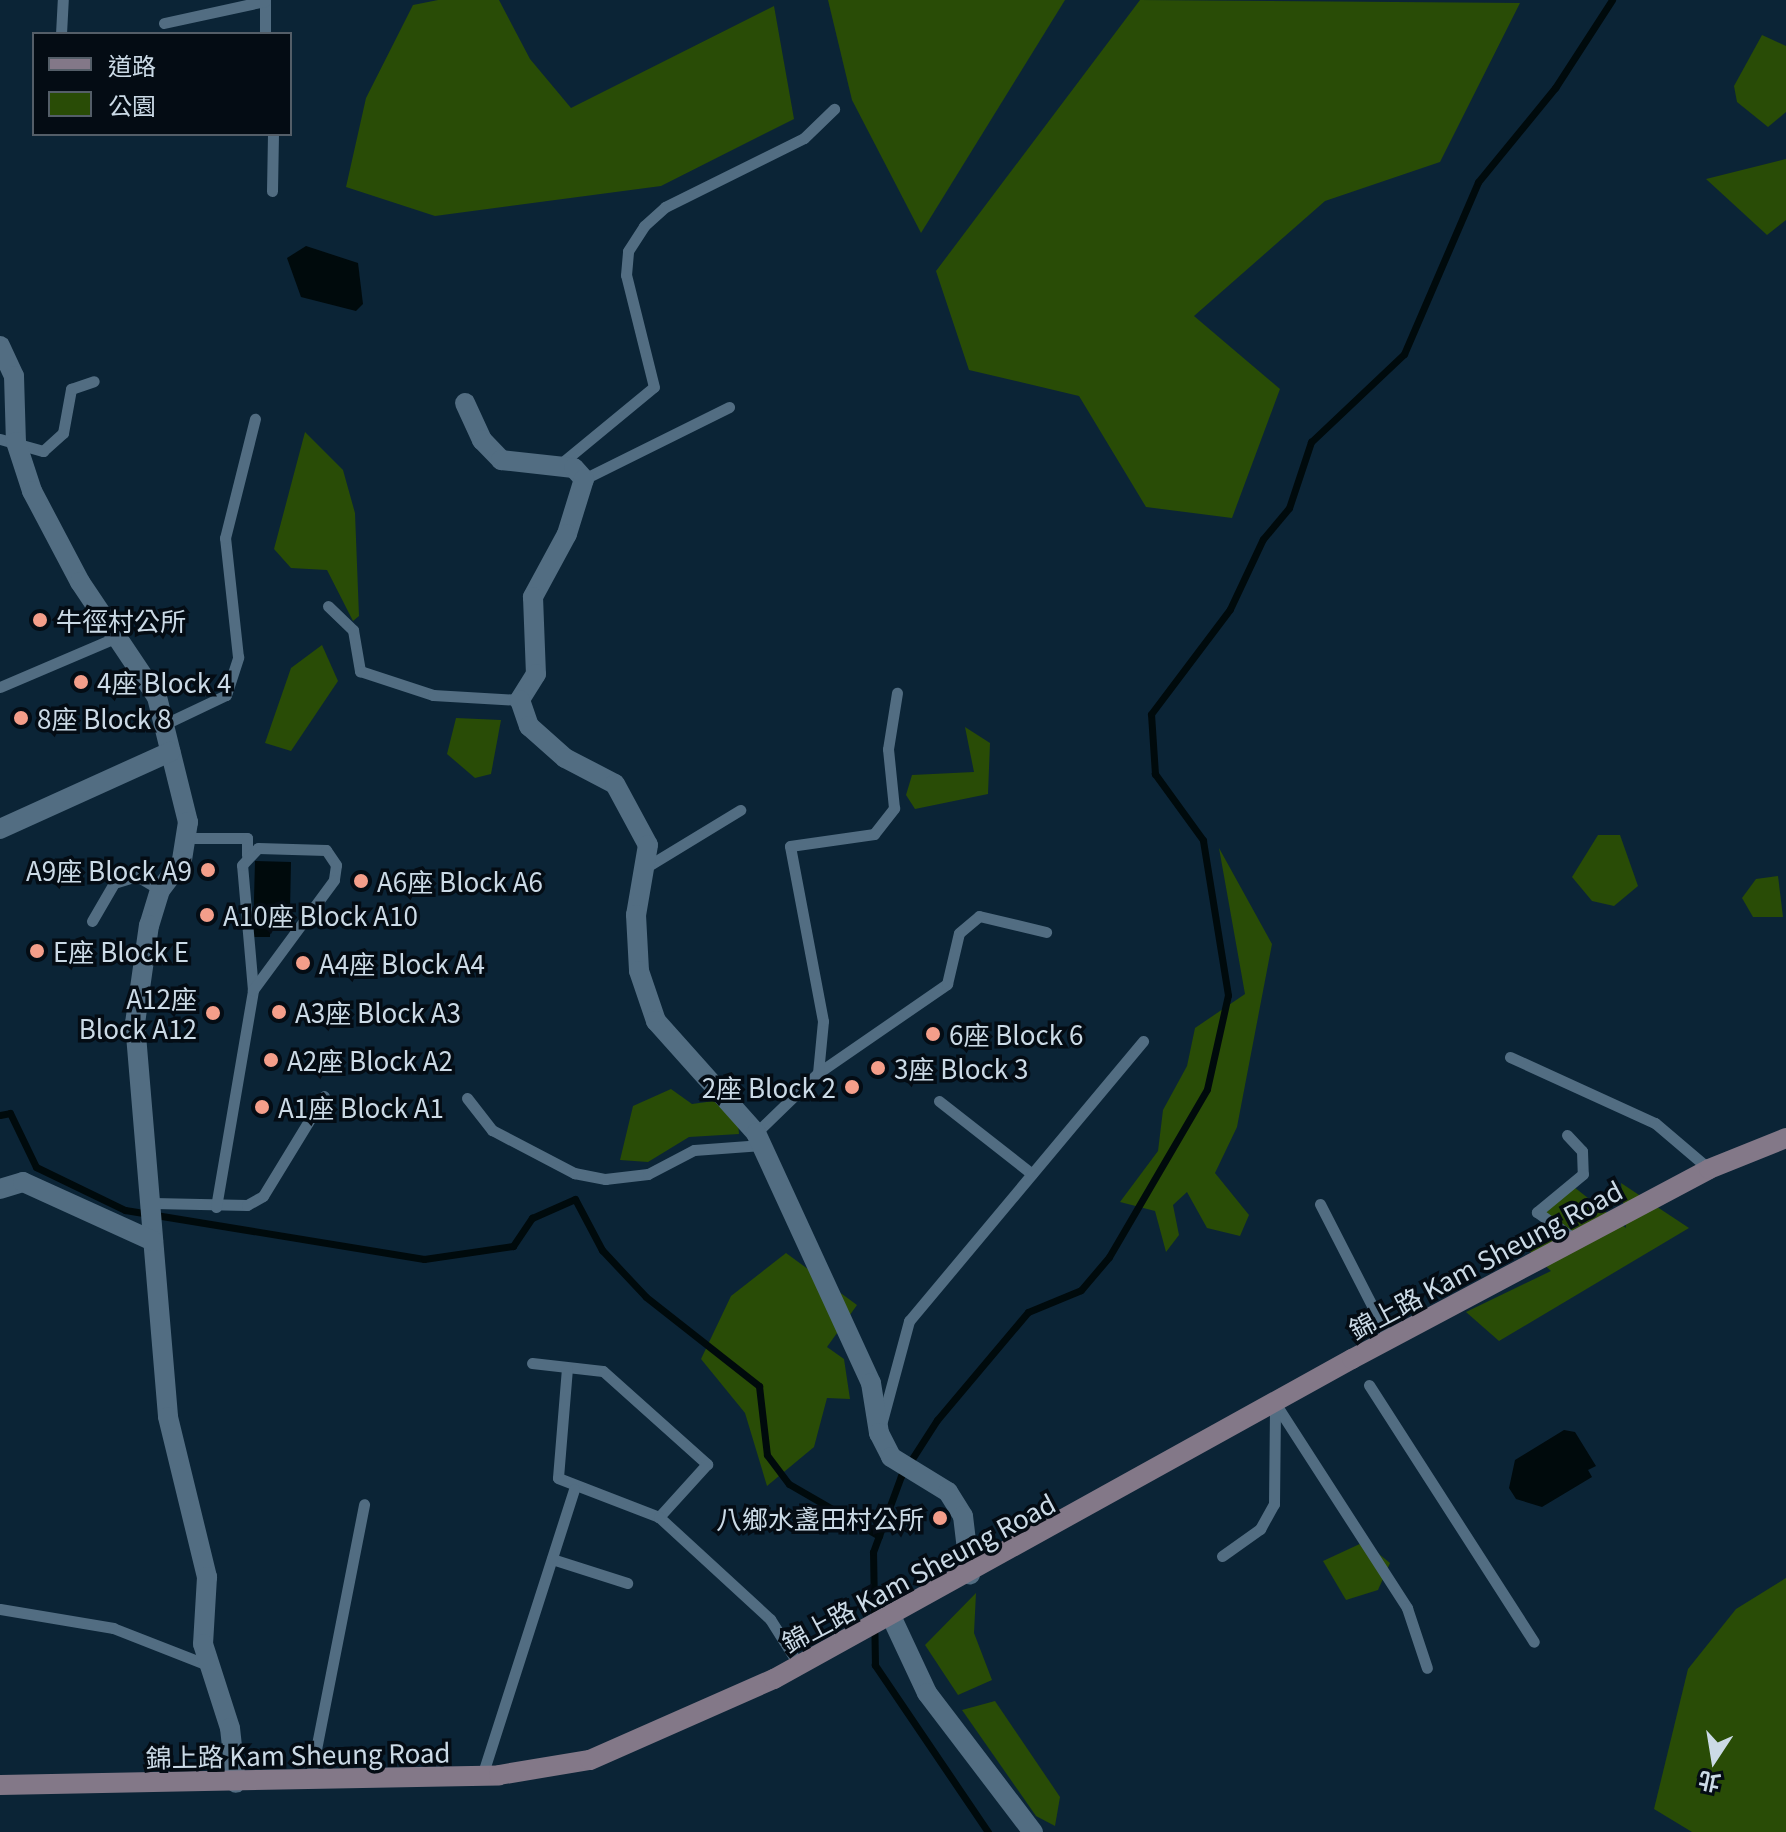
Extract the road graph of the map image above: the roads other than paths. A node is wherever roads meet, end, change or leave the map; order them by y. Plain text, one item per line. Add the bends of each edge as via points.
1 (63, 0) edge
2 (265, 1) edge
3 (164, 23) dead end
4 (61, 32) edge
5 (265, 32) edge
6 (834, 109) dead end
7 (273, 136) edge
8 (272, 191) dead end
9 (0, 346) edge
10 (94, 381) dead end
11 (465, 403) dead end
12 (729, 407) dead end
13 (255, 419) dead end
14 (8, 440) edge
15 (557, 466) junction
16 (584, 479) junction
17 (328, 606) dead end
18 (117, 637) junction
19 (0, 687) edge
20 (897, 693) dead end
21 (520, 700) junction
22 (167, 723) junction
23 (170, 752) junction
24 (740, 810) dead end
25 (0, 829) edge
26 (185, 838) junction
27 (247, 855) junction
28 (648, 866) junction
29 (160, 890) junction
30 (92, 921) dead end
31 (1046, 932) dead end
32 (253, 990) junction
33 (1143, 1041) dead end
34 (1510, 1057) dead end
35 (818, 1073) junction
36 (324, 1096) dead end
37 (467, 1098) dead end
38 (939, 1101) dead end
39 (1567, 1135) dead end
40 (1786, 1138) edge
41 (759, 1139) junction
42 (1709, 1169) junction
43 (1032, 1174) junction
44 (0, 1189) edge
45 (1320, 1204) dead end
46 (216, 1207) junction
47 (153, 1220) junction
48 (1576, 1240) junction
49 (1389, 1339) junction
50 (532, 1363) dead end
51 (567, 1368) junction
52 (1369, 1385) dead end
53 (1275, 1403) junction
54 (879, 1433) junction
55 (574, 1489) junction
56 (364, 1504) dead end
57 (659, 1517) junction
58 (1222, 1556) dead end
59 (552, 1559) junction
60 (970, 1575) junction
61 (627, 1583) dead end
62 (0, 1609) edge
63 (888, 1618) junction
64 (1534, 1642) dead end
65 (799, 1665) junction
66 (211, 1666) junction
67 (1427, 1668) dead end
68 (482, 1776) junction
69 (310, 1781) junction
70 (236, 1783) junction
71 (0, 1785) edge
72 (1033, 1832) edge

1 - 4 lane
2 - 3 lane
2 - 5 lane
6 - 15 lane via 804,138 665,207 644,226 628,251 626,275 654,387
7 - 8 lane
9 - 14 street via 14,376
10 - 14 lane via 71,389 63,433 52,446 43,451
11 - 15 street via 482,440 501,460
12 - 16 lane
13 - 22 lane via 225,538 238,657 226,695
14 - 18 street
15 - 16 street via 574,468
16 - 21 street via 567,534 533,597 536,674
17 - 21 lane via 353,630 360,671 433,695
18 - 19 lane
18 - 22 street
20 - 35 lane via 888,749 894,808 874,834 790,846 823,1021
21 - 28 street via 529,726 565,758 615,784 648,845
22 - 23 street
23 - 25 street
23 - 26 street
24 - 28 lane
26 - 27 lane via 247,838
26 - 29 street via 182,861
27 - 32 lane via 243,927
27 - 32 lane via 297,844 326,850 336,865 334,880
28 - 41 street via 637,929 639,971 656,1021
29 - 30 lane via 137,876 114,883
29 - 47 street via 135,1023
31 - 35 lane via 979,916 959,933 947,984
32 - 46 lane
33 - 43 lane
34 - 42 lane via 1655,1123
35 - 41 lane
36 - 46 lane via 263,1196 247,1205
37 - 41 lane via 492,1130 574,1173 605,1179 648,1174 694,1150
38 - 43 lane
39 - 48 lane via 1582,1151 1583,1174 1537,1212
40 - 42 main road, 錦上路 Kam Sheung Road
41 - 54 street via 871,1383
42 - 48 main road, 錦上路 Kam Sheung Road
43 - 54 lane via 909,1321
44 - 47 street via 23,1182
45 - 49 lane
46 - 47 lane
47 - 66 street via 168,1417 207,1577 203,1644
48 - 49 main road, 錦上路 Kam Sheung Road
49 - 53 main road, 錦上路 Kam Sheung Road
50 - 51 lane
51 - 55 lane via 555,1466
51 - 57 lane via 603,1371 707,1464
52 - 64 lane
53 - 58 lane via 1274,1504 1260,1529
53 - 60 main road, 錦上路 Kam Sheung Road
53 - 67 lane via 1407,1608
54 - 60 street via 891,1457 948,1492 963,1516
55 - 57 lane
55 - 59 lane
56 - 69 lane
57 - 65 lane via 770,1619
59 - 61 lane
59 - 68 lane
60 - 63 main road, 錦上路 Kam Sheung Road
62 - 66 lane via 113,1628
63 - 65 main road, 錦上路 Kam Sheung Road
63 - 72 street via 927,1693
65 - 68 main road, 錦上路 Kam Sheung Road via 590,1760
66 - 70 street via 230,1728
68 - 69 main road, 錦上路 Kam Sheung Road
69 - 70 main road, 錦上路 Kam Sheung Road
70 - 71 main road, 錦上路 Kam Sheung Road

